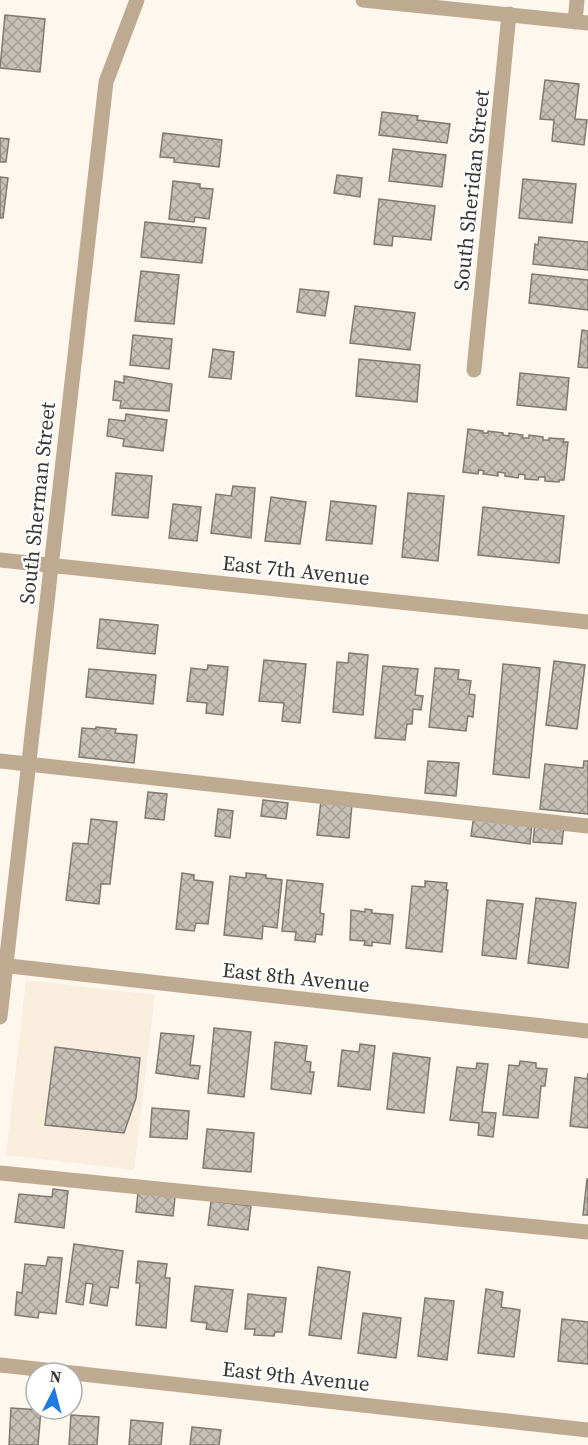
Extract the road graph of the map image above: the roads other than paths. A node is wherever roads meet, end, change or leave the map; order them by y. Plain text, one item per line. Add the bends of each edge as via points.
1 (137, 0) edge
2 (363, 0) edge
3 (577, 0) edge
4 (509, 15) junction
5 (581, 22) edge
6 (474, 370) dead end
7 (0, 560) edge
8 (51, 566) junction
9 (588, 622) edge
10 (0, 761) edge
11 (28, 764) junction
12 (588, 826) edge
13 (3, 965) edge
14 (0, 1017) edge
15 (588, 1031) edge
16 (0, 1173) edge
17 (588, 1232) edge
18 (0, 1365) edge
19 (588, 1430) edge

1 - 8 street, South Sherman Street via 106,82
2 - 4 street
3 - 5 street
4 - 5 street
4 - 6 street, South Sheridan Street
7 - 8 street, East 7th Avenue
8 - 9 street, East 7th Avenue
8 - 11 street, South Sherman Street
10 - 11 street
11 - 12 street
11 - 13 street, South Sherman Street
13 - 14 street, South Sherman Street
13 - 15 street, East 8th Avenue
16 - 17 street
18 - 19 street, East 9th Avenue

